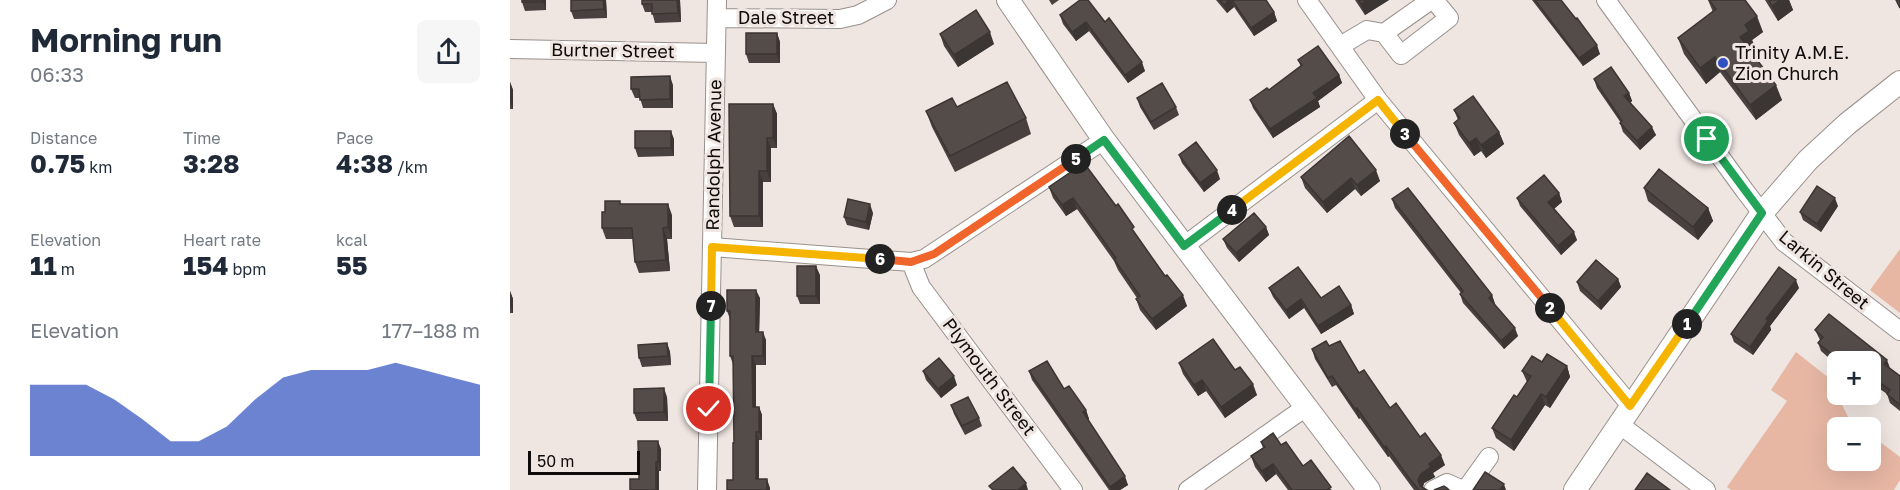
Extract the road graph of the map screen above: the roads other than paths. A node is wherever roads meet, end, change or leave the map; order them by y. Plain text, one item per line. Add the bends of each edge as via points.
1 (887, 0) edge
2 (1008, 0) edge
3 (1307, 0) edge
4 (1433, 0) edge
5 (1606, 0) edge
6 (717, 9) edge
7 (1384, 33) junction
8 (1340, 46) junction
9 (510, 49) edge
10 (716, 53) junction
11 (1900, 82) edge
12 (1378, 100) junction
13 (1104, 140) junction
14 (1762, 213) junction
15 (1184, 246) junction
16 (712, 247) junction
17 (911, 262) junction
18 (1900, 331) edge
19 (1306, 407) junction
20 (1625, 415) junction
21 (1489, 457) dead end
22 (707, 490) edge
23 (1073, 490) edge
24 (1188, 490) edge
25 (1368, 490) edge
26 (1433, 490) edge
27 (1575, 490) edge
28 (1706, 490) edge

1 - 6 street, Dale Street via 858,15 840,19
2 - 13 main road
3 - 8 street
4 - 7 street
4 - 7 street via 1449,18 1401,55
5 - 14 street, Larkin Street
6 - 10 street, Randolph Avenue
7 - 8 street via 1367,30
8 - 12 street
9 - 10 street, Burtner Street
10 - 16 street, Randolph Avenue
11 - 14 main road via 1808,160
12 - 15 street
12 - 20 street
13 - 15 main road
13 - 17 street via 934,254
14 - 18 street, Larkin Street via 1784,242
14 - 20 main road
15 - 19 main road
16 - 17 street
16 - 22 street, Randolph Avenue
17 - 23 street, Plymouth Street via 921,287
19 - 24 street
19 - 25 main road
20 - 27 main road
20 - 28 street
21 - 26 street via 1466,489 1447,483

